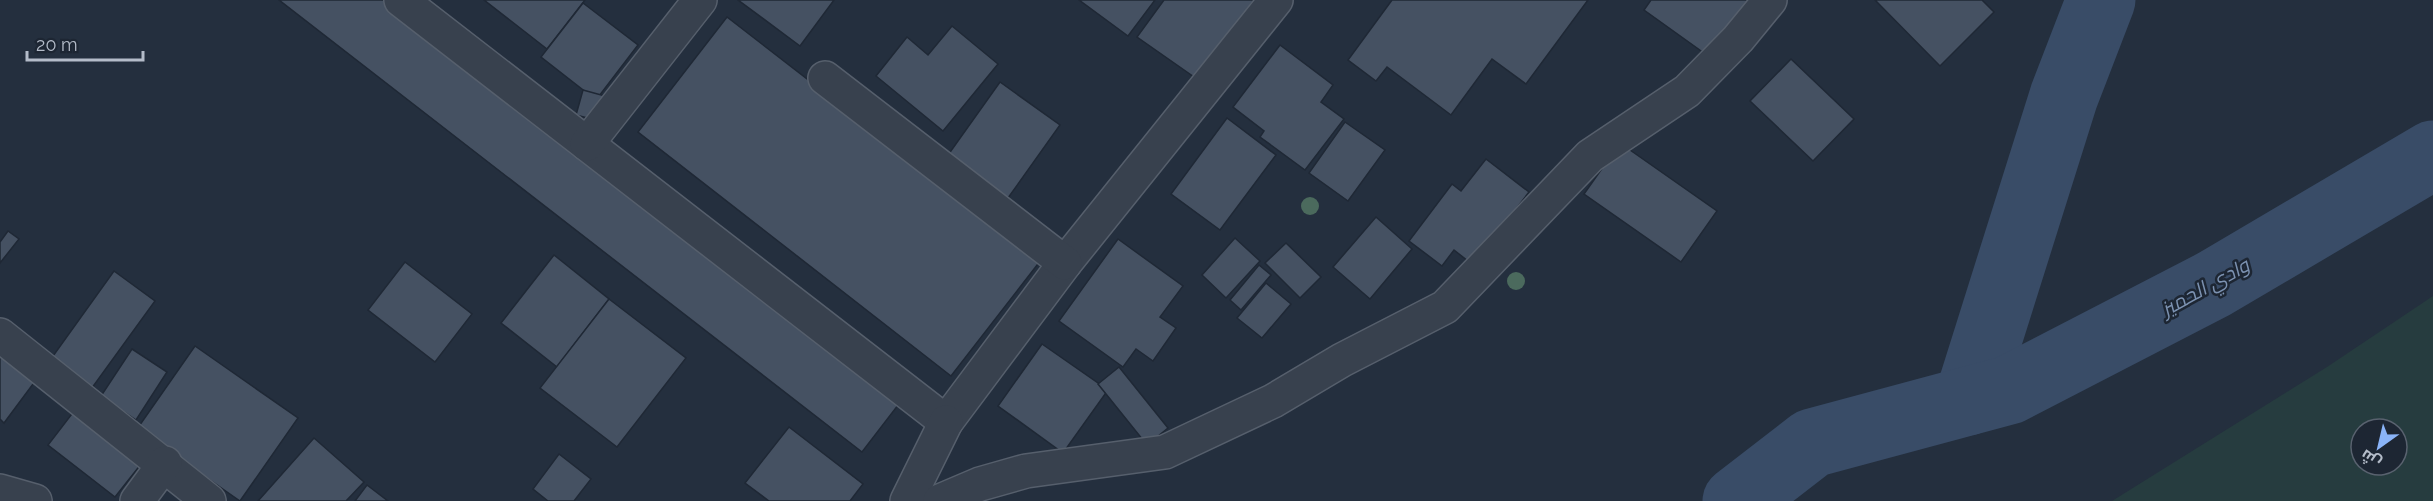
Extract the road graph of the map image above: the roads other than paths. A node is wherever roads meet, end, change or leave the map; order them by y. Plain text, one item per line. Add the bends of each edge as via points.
1 (401, 0) edge
2 (700, 0) edge
3 (1276, 0) edge
4 (1770, 0) edge
5 (435, 10) edge
6 (825, 78) dead end
7 (587, 144) junction
8 (1065, 263) junction
9 (0, 335) edge
10 (946, 422) junction
11 (165, 464) junction
12 (0, 491) edge
13 (35, 501) edge
14 (137, 501) edge
15 (209, 501) edge
16 (907, 501) edge
17 (940, 501) edge

1 - 5 street
2 - 7 street
3 - 8 street
4 - 17 street via 1687,91 1590,156 1445,306 1273,401 1165,452 1026,471
5 - 7 street
6 - 8 street
7 - 10 street
8 - 10 street
9 - 11 street
10 - 16 street
11 - 14 street
11 - 15 street
12 - 13 street

